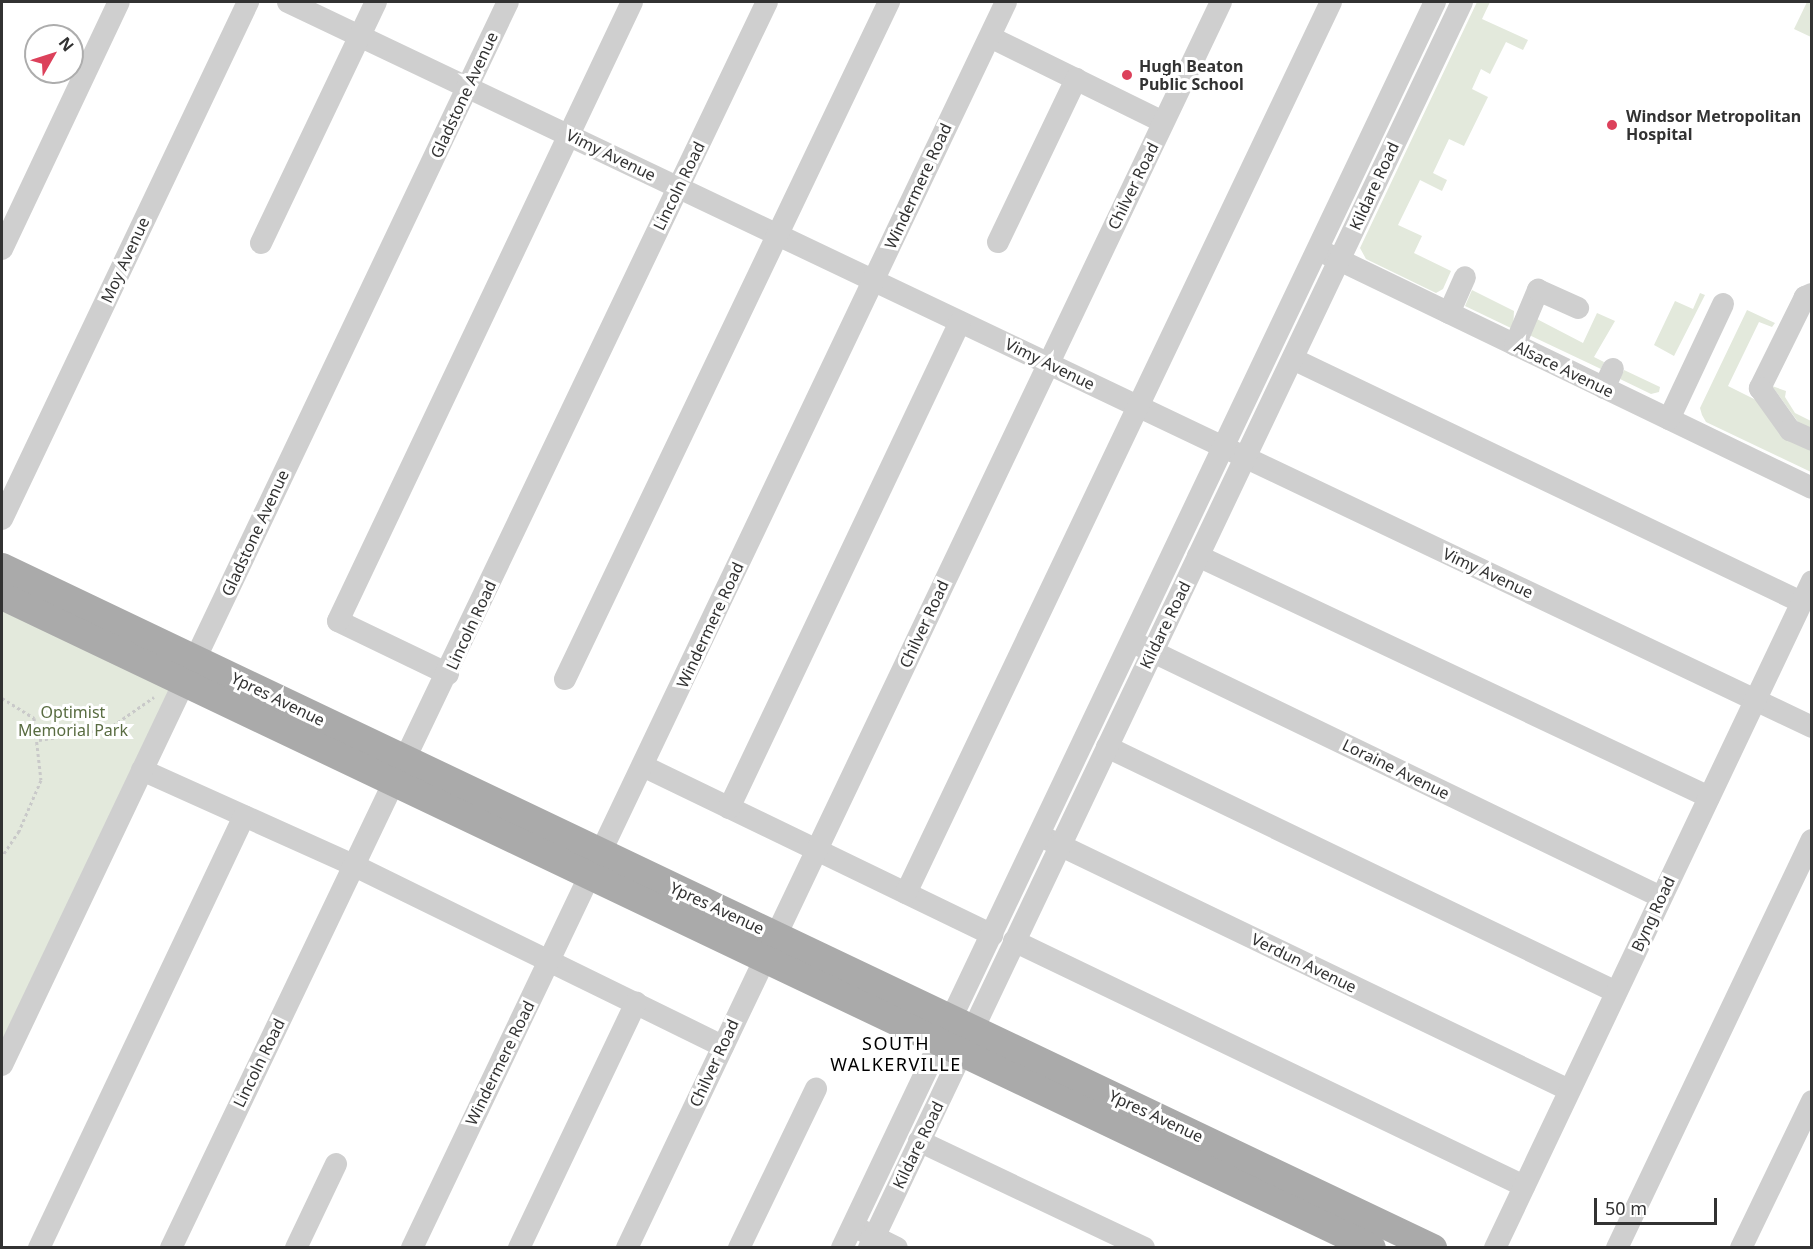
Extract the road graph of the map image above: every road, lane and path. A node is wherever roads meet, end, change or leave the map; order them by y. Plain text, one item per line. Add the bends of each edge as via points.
1 (119, 2) edge
2 (248, 2) edge
3 (288, 2) edge
4 (376, 2) edge
5 (508, 2) edge
6 (632, 2) edge
7 (767, 2) edge
8 (889, 2) edge
9 (1006, 2) edge
10 (1221, 2) edge
11 (1332, 2) edge
12 (1435, 2) edge
13 (1462, 2) edge
14 (360, 36) junction
15 (990, 37) junction
16 (1076, 79) junction
17 (467, 87) junction
18 (1163, 122) junction
19 (568, 135) junction
20 (678, 188) junction
21 (777, 235) junction
22 (998, 242) dead end
23 (261, 243) dead end
24 (2, 249) edge
25 (1317, 250) junction
26 (1339, 260) junction
27 (1465, 277) dead end
28 (873, 281) junction
29 (1812, 294) edge
30 (1723, 304) dead end
31 (1578, 308) dead end
32 (1449, 313) junction
33 (960, 322) junction
34 (1515, 345) junction
35 (1293, 359) junction
36 (1048, 364) junction
37 (1140, 408) junction
38 (1668, 419) junction
39 (1812, 440) edge
40 (1223, 447) junction
41 (1245, 457) junction
42 (1812, 488) edge
43 (2, 519) edge
44 (1198, 556) junction
45 (2, 567) edge
46 (1812, 581) edge
47 (2, 596) edge
48 (1802, 602) junction
49 (1131, 641) junction
50 (1153, 651) junction
51 (448, 674) junction
52 (180, 678) junction
53 (565, 679) dead end
54 (2, 698) edge
55 (1755, 700) junction
56 (1812, 728) edge
57 (39, 740) junction
58 (1107, 747) junction
59 (643, 766) junction
60 (142, 770) junction
61 (401, 772) junction
62 (1709, 797) junction
63 (729, 808) junction
64 (244, 816) junction
65 (1038, 835) junction
66 (1812, 840) edge
67 (1060, 846) junction
68 (816, 850) junction
69 (2, 856) edge
70 (353, 865) junction
71 (595, 865) junction
72 (906, 893) junction
73 (1661, 897) junction
74 (992, 935) junction
75 (1014, 941) junction
76 (770, 947) junction
77 (548, 963) junction
78 (1616, 992) junction
79 (636, 1003) junction
80 (957, 1035) junction
81 (723, 1046) junction
82 (2, 1065) edge
83 (816, 1089) dead end
84 (1569, 1090) junction
85 (1812, 1101) edge
86 (920, 1141) junction
87 (336, 1164) dead end
88 (1524, 1186) junction
89 (852, 1226) junction
90 (871, 1242) edge
91 (39, 1248) edge
92 (171, 1248) edge
93 (296, 1248) edge
94 (412, 1248) edge
95 (519, 1248) edge
96 (627, 1248) edge
97 (740, 1248) edge
98 (842, 1248) edge
99 (897, 1248) edge
100 (1144, 1248) edge
101 (1372, 1248) edge
102 (1433, 1248) edge
103 (1495, 1248) edge
104 (1617, 1248) edge
105 (1741, 1248) edge

1 - 24 street
2 - 43 street, Moy Avenue
3 - 14 street, Vimy Avenue
4 - 14 street
5 - 17 street, Gladstone Avenue
6 - 19 street
7 - 20 street, Lincoln Road
8 - 21 street
9 - 15 street, Windermere Road
10 - 18 street, Chilver Road
11 - 37 street
12 - 25 street, Kildare Road
13 - 26 street, Kildare Road
14 - 17 street, Vimy Avenue
14 - 23 street
15 - 16 street
15 - 28 street, Windermere Road
16 - 18 street
16 - 22 street
17 - 19 street, Vimy Avenue
17 - 52 street, Gladstone Avenue
18 - 36 street, Chilver Road
19 - 20 street, Vimy Avenue
19 - 51 street via 338,621
20 - 21 street, Vimy Avenue
20 - 51 street, Lincoln Road
21 - 28 street, Vimy Avenue
21 - 53 street
25 - 26 street, Alsace Avenue
25 - 40 street, Kildare Road
26 - 32 street, Alsace Avenue
26 - 35 street, Kildare Road
27 - 32 street
28 - 33 street, Vimy Avenue
28 - 59 street, Windermere Road
29 - 39 street via 1806,297 1760,388 1790,430
30 - 38 street
31 - 34 street via 1538,290
32 - 34 street, Alsace Avenue
33 - 36 street, Vimy Avenue
33 - 63 street
34 - 38 street, Alsace Avenue via 1609,378
35 - 41 street, Kildare Road
35 - 48 street
36 - 37 street, Vimy Avenue
36 - 68 street, Chilver Road
37 - 40 street, Vimy Avenue
37 - 72 street
38 - 42 street, Alsace Avenue
40 - 41 street, Vimy Avenue
40 - 49 street, Kildare Road
41 - 44 street, Kildare Road
41 - 55 street, Vimy Avenue
44 - 50 street, Kildare Road
44 - 62 street
45 - 52 main road, Ypres Avenue
46 - 48 street, Byng Road
47 - 52 main road, Ypres Avenue
48 - 55 street, Byng Road
49 - 50 street, Loraine Avenue
49 - 65 street, Kildare Road
50 - 58 street, Kildare Road
50 - 73 street, Loraine Avenue
51 - 61 street, Lincoln Road
52 - 57 path via 108,729
52 - 60 street, Gladstone Avenue
52 - 61 main road, Ypres Avenue
54 - 57 path via 34,718
55 - 56 street, Vimy Avenue
55 - 62 street, Byng Road
57 - 69 path via 41,780 19,831
58 - 67 street, Kildare Road
58 - 78 street
59 - 63 street
59 - 71 street, Windermere Road
60 - 64 street
60 - 82 street, Gladstone Avenue
61 - 70 street, Lincoln Road
61 - 71 main road, Ypres Avenue
62 - 73 street, Byng Road
63 - 68 street
64 - 70 street
64 - 91 street
65 - 67 street, Verdun Avenue
65 - 74 street, Kildare Road
66 - 104 street
67 - 75 street, Kildare Road
67 - 84 street, Verdun Avenue
68 - 72 street
68 - 76 street, Chilver Road
70 - 77 street
70 - 92 street, Lincoln Road
71 - 76 main road, Ypres Avenue
71 - 77 street, Windermere Road
72 - 74 street
73 - 78 street, Byng Road
74 - 80 street, Kildare Road
75 - 80 street, Kildare Road
75 - 88 street
76 - 80 main road, Ypres Avenue
76 - 81 street, Chilver Road
77 - 79 street
77 - 94 street, Windermere Road
78 - 84 street, Byng Road
79 - 81 street
79 - 95 street
80 - 86 street, Kildare Road
80 - 89 street, Kildare Road
80 - 101 main road, Ypres Avenue
80 - 102 main road, Ypres Avenue
81 - 96 street, Chilver Road
83 - 97 street
84 - 88 street, Byng Road
85 - 105 street
86 - 90 street, Kildare Road
86 - 100 street
87 - 93 street
88 - 103 street, Byng Road
89 - 90 street
89 - 98 street, Kildare Road
90 - 99 street

